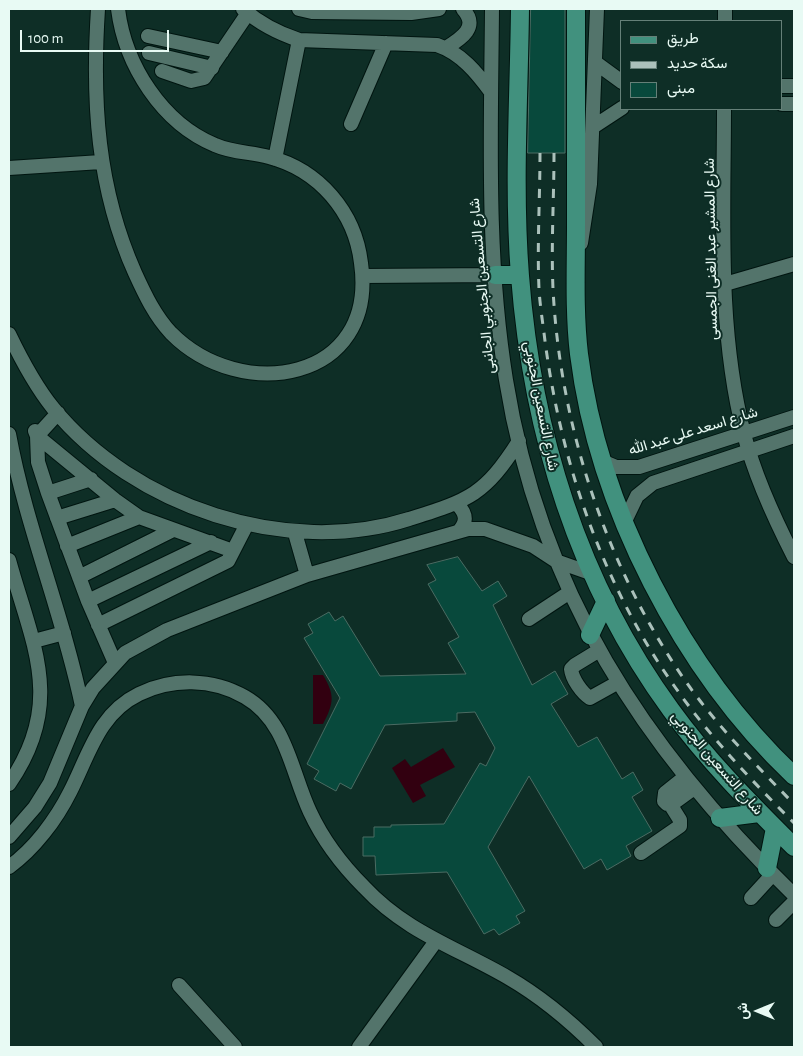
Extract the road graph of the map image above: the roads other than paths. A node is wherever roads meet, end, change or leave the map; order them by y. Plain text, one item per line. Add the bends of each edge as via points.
1 (98, 9) edge
2 (118, 9) edge
3 (299, 9) edge
4 (439, 9) edge
5 (463, 9) edge
6 (492, 9) edge
7 (520, 9) edge
8 (576, 9) edge
9 (597, 9) edge
10 (245, 11) edge
11 (148, 36) dead end
12 (299, 40) junction
13 (386, 43) junction
14 (446, 48) junction
15 (222, 52) junction
16 (148, 53) dead end
17 (596, 63) junction
18 (212, 68) junction
19 (162, 72) dead end
20 (620, 81) edge
21 (491, 92) junction
22 (620, 109) edge
23 (724, 110) edge
24 (351, 124) dead end
25 (593, 127) junction
26 (275, 159) junction
27 (101, 162) junction
28 (9, 168) edge
29 (576, 261) junction
30 (794, 264) edge
31 (494, 275) junction
32 (520, 275) junction
33 (362, 276) junction
34 (725, 284) junction
35 (9, 334) edge
36 (56, 411) junction
37 (794, 417) edge
38 (35, 432) junction
39 (9, 434) edge
40 (744, 434) junction
41 (794, 436) edge
42 (519, 441) junction
43 (57, 451) junction
44 (749, 451) junction
45 (602, 460) junction
46 (38, 462) junction
47 (91, 479) junction
48 (48, 493) junction
49 (115, 500) junction
50 (457, 504) junction
51 (139, 517) junction
52 (57, 518) junction
53 (625, 522) junction
54 (244, 523) junction
55 (173, 530) junction
56 (460, 531) junction
57 (295, 532) junction
58 (210, 542) junction
59 (67, 546) junction
60 (231, 550) junction
61 (794, 557) edge
62 (9, 560) edge
63 (556, 561) junction
64 (590, 573) junction
65 (307, 575) junction
66 (79, 577) junction
67 (570, 592) junction
68 (88, 601) junction
69 (606, 601) junction
70 (529, 619) dead end
71 (101, 624) junction
72 (64, 633) junction
73 (590, 635) junction
74 (34, 641) junction
75 (598, 651) junction
76 (118, 659) junction
77 (617, 683) junction
78 (82, 706) junction
79 (794, 776) edge
80 (690, 782) junction
81 (9, 784) edge
82 (759, 813) junction
83 (720, 818) junction
84 (775, 828) junction
85 (9, 837) edge
86 (794, 847) edge
87 (641, 853) dead end
88 (9, 867) edge
89 (770, 871) junction
90 (794, 895) edge
91 (751, 898) dead end
92 (794, 902) edge
93 (776, 920) dead end
94 (436, 941) junction
95 (179, 985) dead end
96 (235, 1047) edge
97 (359, 1047) edge
98 (596, 1047) edge

1 - 27 street via 97,107
2 - 26 street via 122,34 132,59 172,117 213,144
3 - 4 street via 312,12 411,13
5 - 14 street via 469,16 469,29
6 - 21 street, شارع التسعين الجنوبي الجانبى
7 - 32 main road, شارع التسعين الجنوبي
8 - 29 main road
9 - 17 street
10 - 12 street via 261,24
10 - 15 street
11 - 15 street
12 - 13 street
12 - 26 street
13 - 14 street via 427,43
13 - 24 street
14 - 21 street via 462,59
15 - 18 street
16 - 18 street
17 - 20 street
17 - 25 street
18 - 19 street via 204,78 196,81
21 - 31 street, شارع التسعين الجنوبي الجانبى
22 - 25 street
23 - 34 street, شارع المشير عبد الغنى الجمسى
25 - 29 street via 588,203
26 - 33 street via 312,178 338,202 354,232
27 - 28 street
27 - 33 street via 114,220 148,301 171,332 212,361 236,370 270,374 292,373 321,362 350,332 361,299
29 - 45 main road via 579,352 587,410
30 - 34 street
31 - 32 main road
31 - 33 street
31 - 42 street, شارع التسعين الجنوبي الجانبى via 506,379
32 - 64 main road, شارع التسعين الجنوبي via 533,381 547,448
34 - 40 street, شارع المشير عبد الغنى الجمسى via 731,361
35 - 36 street
36 - 38 street
36 - 54 street via 115,464 153,489 195,508
37 - 40 street, شارع اسعد على عبد الله
38 - 43 street
38 - 46 street
39 - 72 street via 24,499
40 - 44 street, شارع المشير عبد الغنى الجمسى
40 - 45 street, شارع اسعد على عبد الله via 639,467 616,466
41 - 44 street
42 - 50 street via 494,478 479,492
42 - 63 street, شارع التسعين الجنوبي الجانبى via 534,500
43 - 46 street
43 - 47 street
44 - 53 street via 653,483 637,496
44 - 61 street, شارع المشير عبد الغنى الجمسى
45 - 53 main road
46 - 48 street
47 - 48 street
47 - 49 street
48 - 52 street
49 - 51 street
49 - 52 street
50 - 56 street via 466,520
50 - 57 street via 366,530
51 - 55 street
51 - 59 street
52 - 59 street
53 - 79 main road via 664,605 697,661 738,716
54 - 57 street
54 - 60 street
55 - 58 street
55 - 66 street
56 - 63 street via 485,529 533,546
56 - 65 street
57 - 65 street
58 - 60 street
58 - 68 street
59 - 66 street
60 - 71 street via 228,561
62 - 74 street
63 - 64 street
63 - 67 street, شارع التسعين الجنوبي الجانبى
64 - 69 main road, شارع التسعين الجنوبي
65 - 76 street via 167,630 145,640
66 - 68 street
67 - 70 street
67 - 73 street, شارع التسعين الجنوبي الجانبى
68 - 71 street
69 - 73 main road
69 - 82 main road, شارع التسعين الجنوبي via 670,709
71 - 76 street
72 - 74 street
72 - 78 street
73 - 75 street, شارع التسعين الجنوبي الجانبى
74 - 81 street via 41,694 37,721 29,746
75 - 77 street, شارع التسعين الجنوبي الجانبى
75 - 77 street via 575,665 572,675 590,698
76 - 78 street via 92,688
77 - 80 street, شارع التسعين الجنوبي الجانبى
78 - 85 street via 50,783 35,807
80 - 83 street, شارع التسعين الجنوبي الجانبى
80 - 87 street via 663,795 664,801 670,804 680,820 680,826
82 - 83 main road
82 - 84 main road, شارع التسعين الجنوبي
83 - 89 street, شارع التسعين الجنوبي الجانبى
84 - 86 main road, شارع التسعين الجنوبي
84 - 89 main road
88 - 94 street via 52,822 70,794 91,743 119,708 158,686 203,682 231,690 263,710 277,728 310,813 334,852 380,904 398,919
89 - 90 street, شارع التسعين الجنوبي الجانبى
89 - 91 street
92 - 93 street
94 - 97 street
94 - 98 street via 531,992
95 - 96 street

